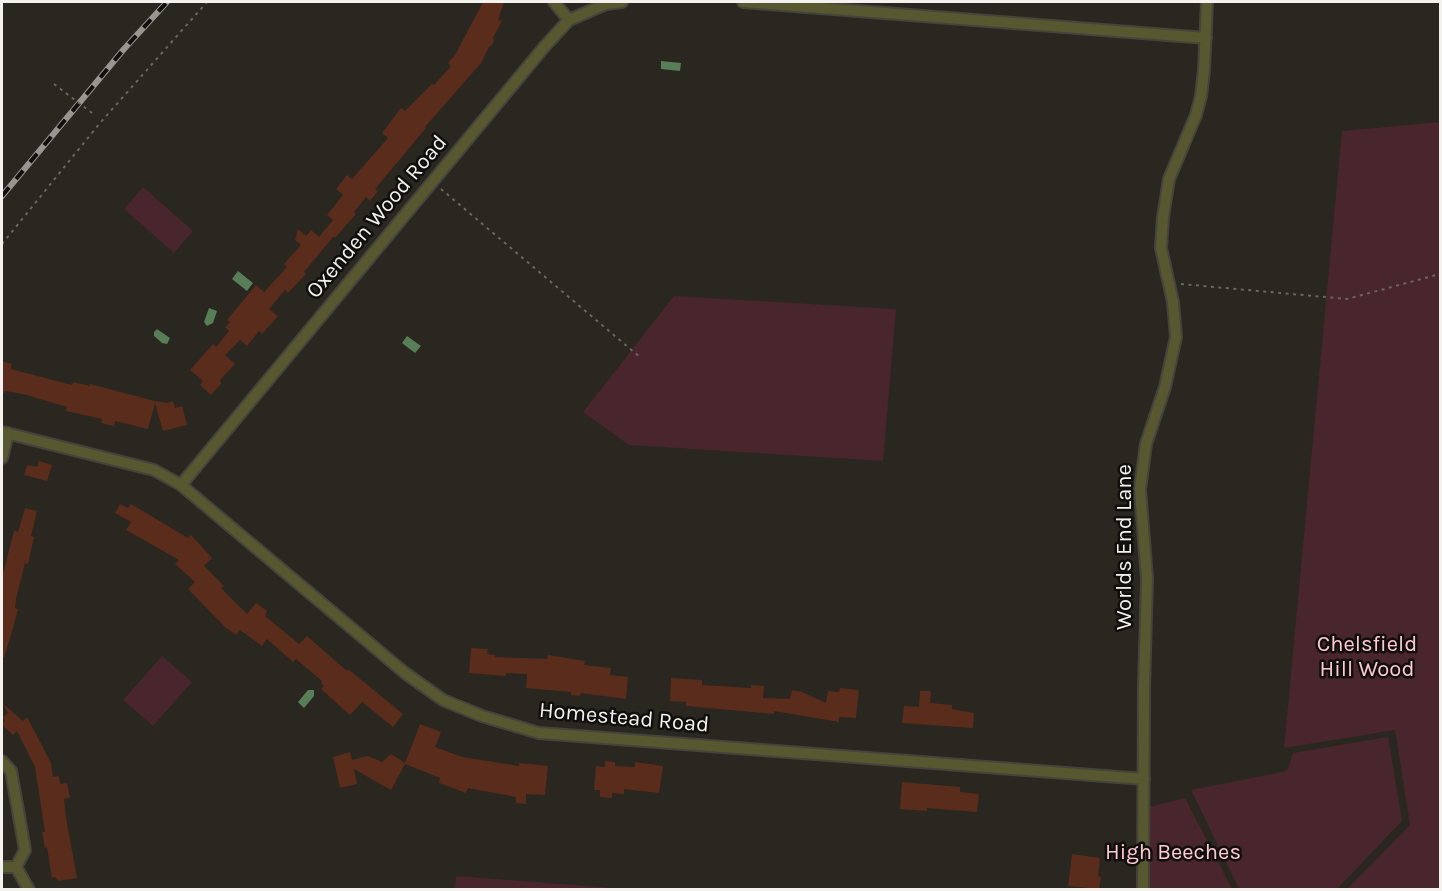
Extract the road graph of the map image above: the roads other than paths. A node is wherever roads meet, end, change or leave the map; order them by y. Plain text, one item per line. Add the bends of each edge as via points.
1 (554, 2) edge
2 (622, 2) edge
3 (743, 2) edge
4 (1207, 2) edge
5 (569, 20) junction
6 (1206, 38) junction
7 (5, 432) edge
8 (2, 458) edge
9 (181, 484) junction
10 (2, 761) edge
11 (1144, 779) junction
12 (2, 867) edge
13 (16, 867) junction
14 (29, 890) edge
15 (1143, 890) edge

1 - 5 street
2 - 5 street, Oxenden Wood Road via 606,4
3 - 6 street
4 - 6 street, Worlds End Lane
5 - 9 street, Oxenden Wood Road
6 - 11 street, Worlds End Lane via 1196,115 1168,179 1161,248 1176,317 1176,337 1146,444 1140,489 1147,579
7 - 8 street
7 - 9 street, Homestead Road via 154,470
9 - 11 street, Homestead Road via 405,672 443,700 482,716 539,733
10 - 13 street via 11,771 25,850
11 - 15 street, Worlds End Lane
12 - 13 street
13 - 14 street

